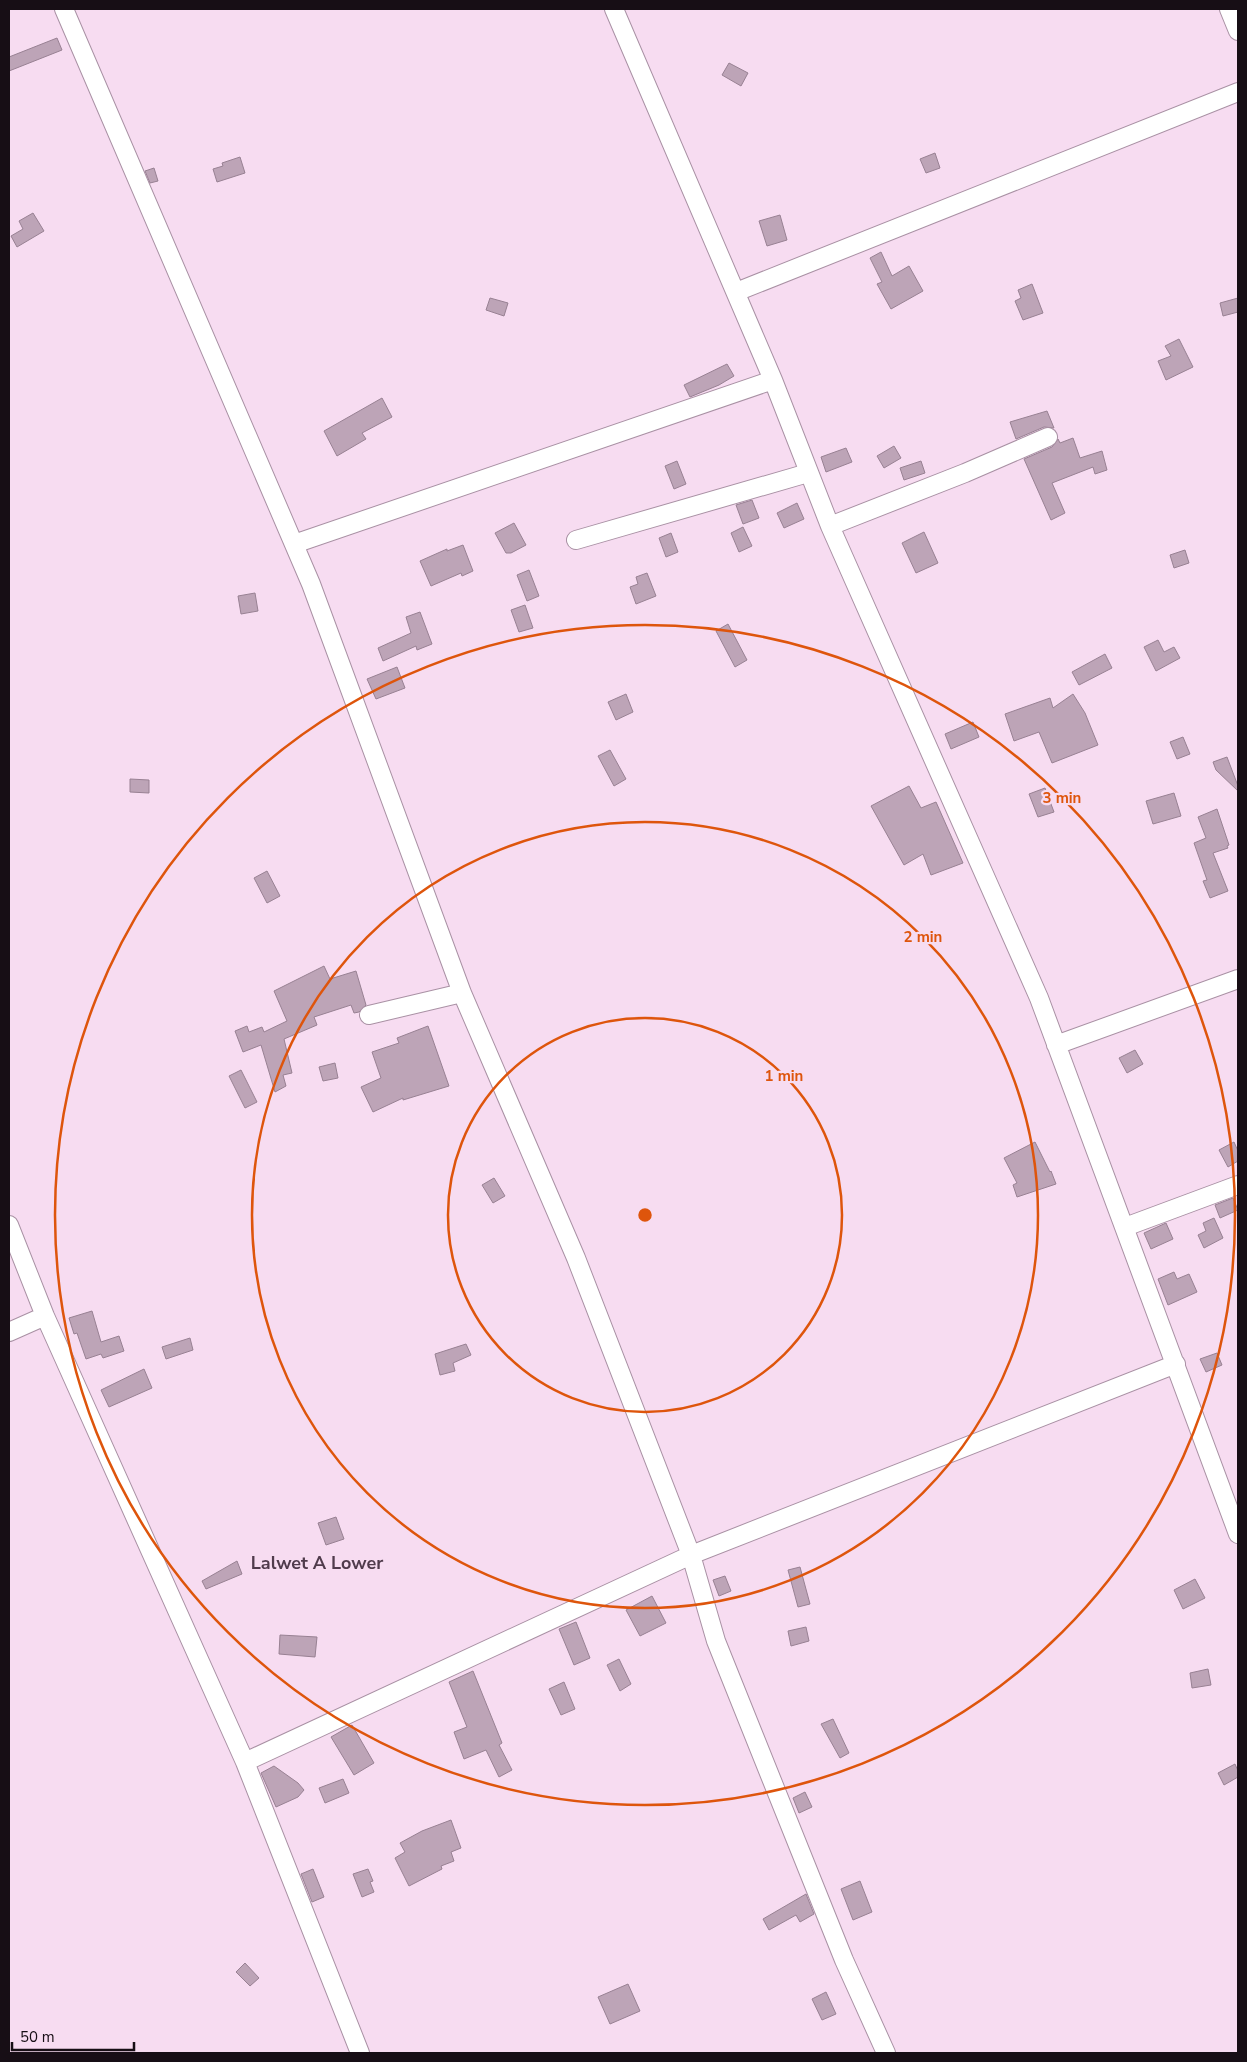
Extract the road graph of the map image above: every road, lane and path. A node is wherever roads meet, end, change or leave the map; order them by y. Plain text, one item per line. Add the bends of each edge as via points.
1 (64, 9) edge
2 (614, 9) edge
3 (1229, 9) edge
4 (1238, 31) edge
5 (1238, 92) edge
6 (736, 292) junction
7 (773, 380) junction
8 (1048, 437) dead end
9 (808, 473) junction
10 (830, 526) junction
11 (576, 540) dead end
12 (294, 544) junction
13 (1238, 979) edge
14 (462, 992) junction
15 (369, 1015) dead end
16 (1056, 1046) junction
17 (1238, 1185) edge
18 (9, 1225) edge
19 (1125, 1227) junction
20 (45, 1316) junction
21 (9, 1332) edge
22 (1176, 1364) junction
23 (1238, 1534) edge
24 (691, 1555) junction
25 (245, 1762) junction
26 (360, 2053) edge
27 (886, 2053) edge

1 - 12 street
2 - 6 street
3 - 4 street
5 - 6 street
6 - 7 street
7 - 9 street
7 - 12 street
8 - 10 street
9 - 10 street
9 - 11 street
10 - 16 street via 1038,998
12 - 14 street
13 - 16 street
14 - 15 street
14 - 24 street via 576,1258
16 - 19 street
17 - 19 street
18 - 20 street
19 - 22 street
20 - 21 street
20 - 25 street
22 - 23 street
22 - 24 street
24 - 25 street
24 - 27 street via 716,1641 844,1960
25 - 26 street

